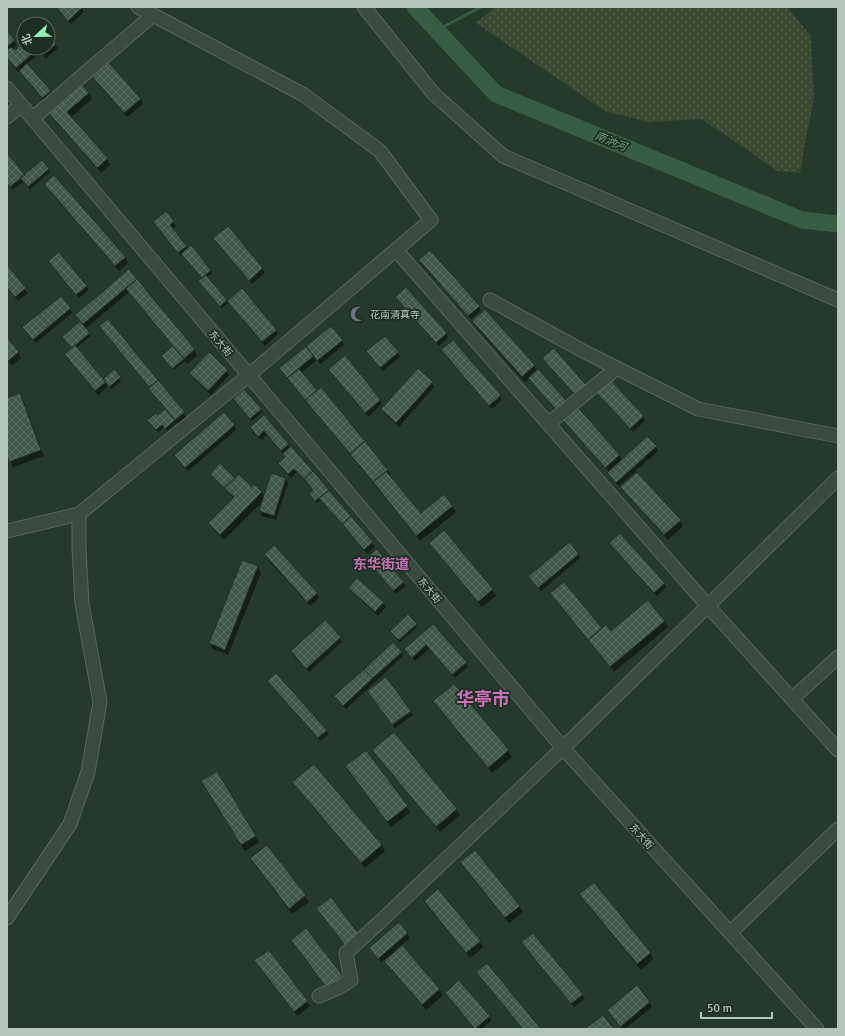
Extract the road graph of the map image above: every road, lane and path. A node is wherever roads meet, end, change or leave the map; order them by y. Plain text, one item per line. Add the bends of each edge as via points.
1 (138, 7) edge
2 (364, 7) edge
3 (153, 15) junction
4 (7, 88) edge
5 (21, 105) junction
6 (7, 117) edge
7 (33, 118) junction
8 (396, 250) junction
9 (490, 300) dead end
10 (838, 300) edge
11 (617, 368) junction
12 (249, 375) junction
13 (548, 424) junction
14 (838, 436) edge
15 (838, 478) edge
16 (79, 514) junction
17 (7, 531) edge
18 (708, 606) junction
19 (838, 657) edge
20 (792, 699) junction
21 (563, 748) junction
22 (838, 750) edge
23 (838, 829) edge
24 (7, 918) edge
25 (730, 933) junction
26 (319, 996) dead end
27 (817, 1029) edge

1 - 3 street
2 - 10 street via 433,93 503,156
3 - 7 street
3 - 8 street via 304,95 380,151 431,220
4 - 5 street, 东大街
5 - 6 street
5 - 7 street, 东大街
7 - 12 street, 东大街
8 - 12 street
8 - 13 street
9 - 11 street
11 - 13 street
11 - 14 street via 698,409
12 - 16 street
12 - 21 street, 东大街
13 - 18 street
15 - 18 street
16 - 17 street
16 - 24 street via 82,604 100,702 88,772 70,824
18 - 20 street
18 - 21 street
19 - 20 street
20 - 22 street
21 - 25 street, 东大街
21 - 26 street via 346,953 351,980
23 - 25 street
25 - 27 street, 东大街

